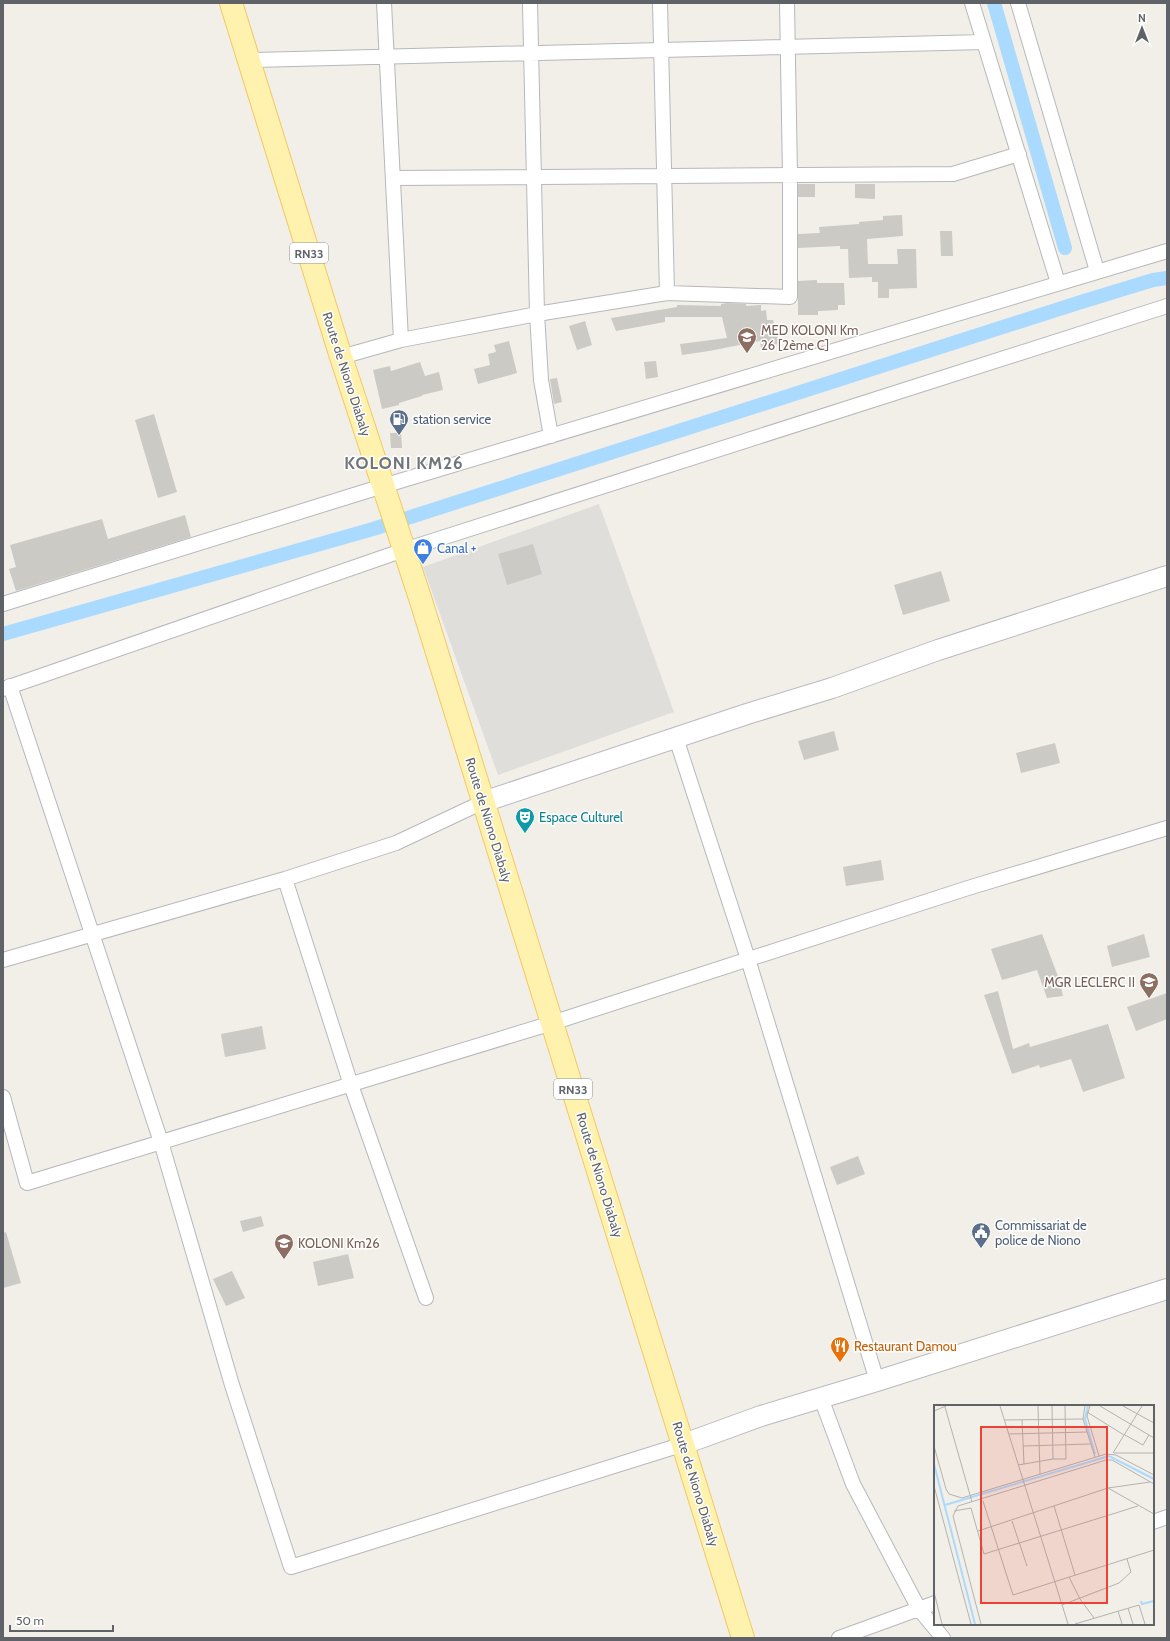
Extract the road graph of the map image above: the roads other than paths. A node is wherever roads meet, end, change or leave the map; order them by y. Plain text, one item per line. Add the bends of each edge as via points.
1 (232, 3) edge
2 (384, 3) edge
3 (530, 3) edge
4 (660, 3) edge
5 (787, 3) edge
6 (972, 3) edge
7 (1018, 3) edge
8 (984, 42) junction
9 (788, 47) junction
10 (661, 50) junction
11 (531, 53) junction
12 (387, 57) junction
13 (249, 60) junction
14 (1019, 154) junction
15 (664, 176) junction
16 (790, 176) junction
17 (534, 177) junction
18 (393, 178) junction
19 (1167, 251) edge
20 (1097, 271) junction
21 (1058, 283) junction
22 (667, 293) junction
23 (1167, 306) edge
24 (537, 314) junction
25 (402, 340) junction
26 (341, 356) junction
27 (551, 436) junction
28 (386, 494) junction
29 (402, 545) junction
30 (1167, 576) edge
31 (3, 604) edge
32 (7, 688) edge
33 (676, 738) junction
34 (483, 802) junction
35 (1167, 828) edge
36 (285, 879) junction
37 (91, 934) junction
38 (3, 960) edge
39 (748, 960) junction
40 (552, 1023) junction
41 (351, 1085) junction
42 (3, 1097) edge
43 (161, 1142) junction
44 (1167, 1289) edge
45 (426, 1298) dead end
46 (877, 1381) junction
47 (821, 1398) junction
48 (684, 1444) junction
49 (1167, 1517) edge
50 (1154, 1522) edge
51 (934, 1603) edge
52 (919, 1609) junction
53 (743, 1638) edge
54 (839, 1638) edge
55 (943, 1638) edge

1 - 13 main road, Route de Niono Diabaly / RN33
2 - 12 street
3 - 11 street
4 - 10 street
5 - 9 street
6 - 8 street
7 - 20 street
8 - 9 street
8 - 14 street
9 - 10 street
9 - 16 street
10 - 11 street
10 - 15 street
11 - 12 street
11 - 17 street
12 - 13 street
12 - 18 street
13 - 26 main road, Route de Niono Diabaly / RN33
14 - 16 street via 952,174
14 - 21 street
15 - 16 street
15 - 17 street
15 - 22 street
16 - 22 street via 790,297
17 - 18 street
17 - 24 street
18 - 25 street
19 - 20 street
20 - 21 street
21 - 27 street
22 - 24 street
23 - 29 street
24 - 25 street
24 - 27 street via 541,380
25 - 26 street
26 - 28 main road, Route de Niono Diabaly / RN33
27 - 28 street
28 - 29 main road, Route de Niono Diabaly / RN33
28 - 31 street
29 - 32 street
29 - 34 main road, Route de Niono Diabaly / RN33
30 - 33 street
32 - 37 street
33 - 34 street
33 - 39 street
34 - 36 street via 396,843
34 - 40 main road, Route de Niono Diabaly / RN33
35 - 39 street via 968,888
36 - 37 street
36 - 41 street
37 - 38 street
37 - 43 street
39 - 40 street
39 - 46 street
40 - 41 street
40 - 48 main road, Route de Niono Diabaly / RN33
41 - 43 street
41 - 45 street
42 - 43 street via 27,1183
43 - 48 street via 230,1377 291,1568
44 - 46 street
46 - 47 street
47 - 48 street via 761,1416
47 - 52 street via 853,1484
48 - 53 main road, Route de Niono Diabaly / RN33
49 - 50 street
51 - 52 street
52 - 54 street
52 - 55 street

